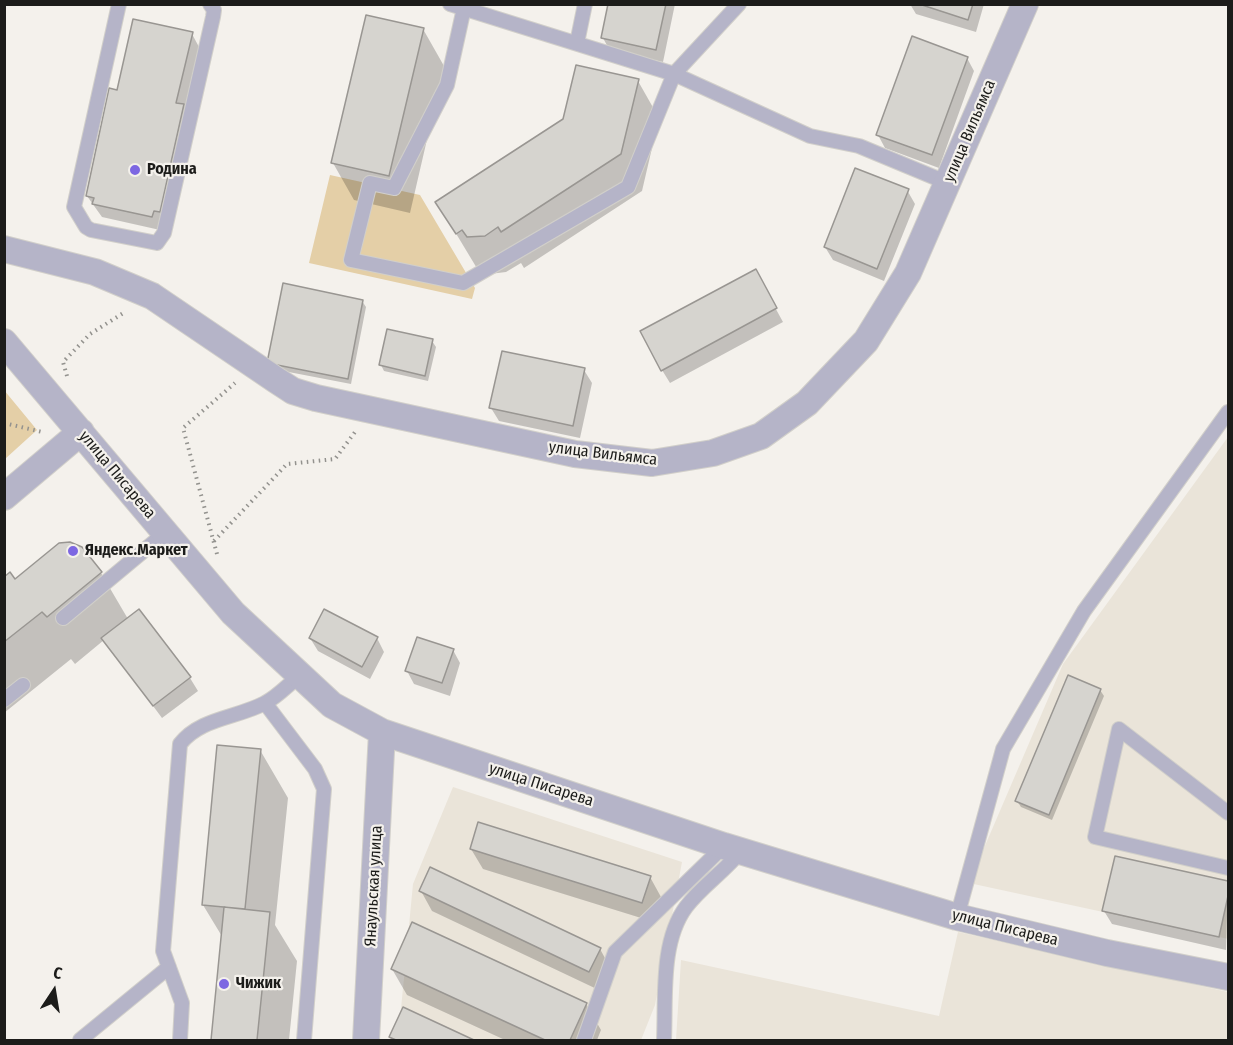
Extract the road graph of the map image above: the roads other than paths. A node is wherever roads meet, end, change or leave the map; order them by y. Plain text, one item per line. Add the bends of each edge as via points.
1 (119, 4) edge
2 (210, 4) edge
3 (450, 4) edge
4 (585, 4) edge
5 (739, 4) edge
6 (1025, 4) edge
7 (470, 7) edge
8 (577, 44) junction
9 (674, 74) junction
10 (948, 183) junction
11 (4, 249) edge
12 (4, 342) edge
13 (1228, 412) edge
14 (81, 432) junction
15 (4, 497) edge
16 (165, 533) junction
17 (63, 618) dead end
18 (298, 677) junction
19 (23, 685) dead end
20 (4, 700) edge
21 (265, 703) junction
22 (382, 732) junction
23 (1228, 813) edge
24 (733, 849) junction
25 (1228, 868) edge
26 (957, 917) junction
27 (169, 967) junction
28 (1228, 977) edge
29 (80, 1041) edge
30 (180, 1041) edge
31 (304, 1041) edge
32 (366, 1041) edge
33 (584, 1041) edge
34 (664, 1041) edge

1 - 2 lane via 74,207 91,230 157,243 164,233 213,16
3 - 7 lane
4 - 8 lane
5 - 9 lane
6 - 10 street, улица Вильямса
7 - 8 lane
7 - 9 lane via 447,85 394,188 370,183 351,260 463,283 628,187
8 - 9 lane
9 - 10 lane via 810,136 859,146
10 - 11 street, улица Вильямса via 908,273 866,341 807,404 761,436 713,453 652,463 575,453 293,391 152,296 95,272
12 - 14 street, улица Писарева
13 - 26 lane via 1084,611 1004,749
14 - 15 street
14 - 16 street, улица Писарева
16 - 17 lane
16 - 18 street, улица Писарева via 233,613
18 - 21 lane
18 - 22 street, улица Писарева via 332,705
19 - 20 lane
21 - 27 lane via 203,725 189,732 180,744 163,951
21 - 31 lane via 315,768 324,789
22 - 24 street, улица Писарева
22 - 32 street, Янаульская улица
23 - 25 lane via 1119,729 1095,837
24 - 26 street, улица Писарева
24 - 33 lane via 615,952
24 - 34 lane via 723,873 699,891 675,927 670,945
26 - 28 street, улица Писарева
27 - 29 lane
27 - 30 lane via 182,1003

